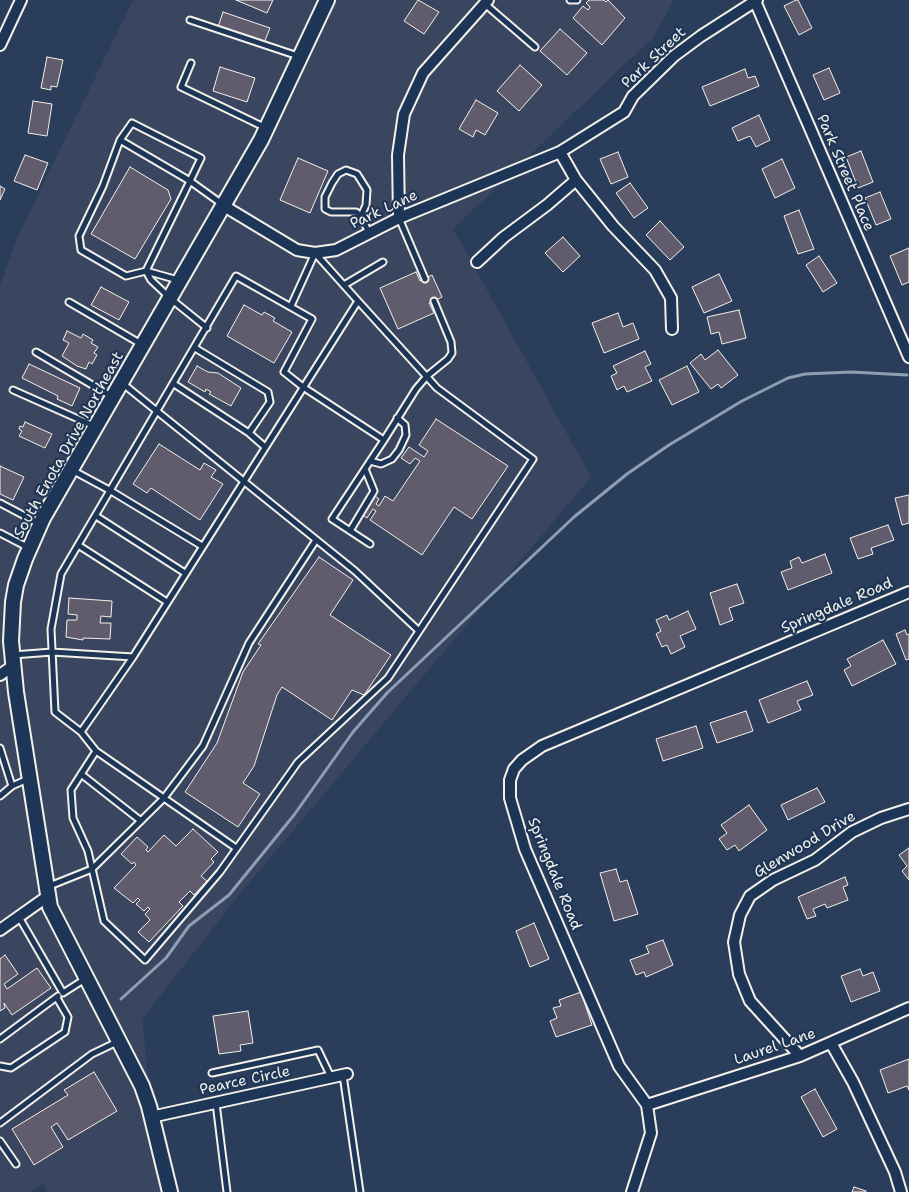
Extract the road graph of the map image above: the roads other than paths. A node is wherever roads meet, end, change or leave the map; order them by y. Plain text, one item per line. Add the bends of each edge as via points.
1 (21, 0) edge
2 (326, 0) edge
3 (570, 0) edge
4 (577, 0) edge
5 (756, 1) edge
6 (486, 2) edge
7 (190, 20) dead end
8 (0, 45) edge
9 (535, 48) dead end
10 (299, 56) junction
11 (190, 63) dead end
12 (266, 128) junction
13 (120, 140) junction
14 (560, 152) junction
15 (576, 180) junction
16 (190, 181) junction
17 (224, 206) junction
18 (361, 216) junction
19 (399, 218) junction
20 (369, 233) junction
21 (315, 253) junction
22 (382, 262) dead end
23 (477, 262) dead end
24 (146, 271) junction
25 (425, 279) dead end
26 (181, 281) junction
27 (344, 285) junction
28 (171, 299) junction
29 (358, 301) junction
30 (434, 301) dead end
31 (69, 302) dead end
32 (292, 306) junction
33 (207, 328) junction
34 (672, 329) dead end
35 (144, 346) junction
36 (195, 348) junction
37 (36, 352) dead end
38 (908, 353) edge
39 (427, 376) junction
40 (122, 384) junction
41 (174, 384) junction
42 (303, 387) junction
43 (13, 390) dead end
44 (114, 398) junction
45 (157, 413) junction
46 (397, 418) junction
47 (96, 427) junction
48 (249, 433) junction
49 (384, 440) junction
50 (265, 447) junction
51 (370, 461) junction
52 (365, 469) junction
53 (71, 470) junction
54 (243, 482) junction
55 (111, 491) junction
56 (0, 503) edge
57 (96, 516) junction
58 (40, 524) junction
59 (350, 531) junction
60 (0, 533) edge
61 (316, 540) junction
62 (370, 544) dead end
63 (78, 545) junction
64 (202, 546) junction
65 (30, 548) junction
66 (185, 573) junction
67 (909, 592) edge
68 (167, 602) junction
69 (419, 631) junction
70 (52, 652) junction
71 (133, 657) junction
72 (13, 660) junction
73 (0, 675) edge
74 (80, 732) junction
75 (0, 748) edge
76 (96, 751) junction
77 (6, 772) junction
78 (81, 774) junction
79 (0, 776) edge
80 (29, 779) junction
81 (12, 786) junction
82 (0, 796) edge
83 (164, 798) junction
84 (909, 809) edge
85 (141, 821) junction
86 (236, 848) junction
87 (92, 869) junction
88 (47, 892) junction
89 (19, 917) junction
90 (0, 930) edge
91 (86, 978) junction
92 (63, 993) junction
93 (57, 998) junction
94 (909, 1008) edge
95 (0, 1039) edge
96 (119, 1040) junction
97 (831, 1043) junction
98 (800, 1056) junction
99 (0, 1066) edge
100 (212, 1073) dead end
101 (345, 1075) joint
102 (332, 1078) junction
103 (216, 1102) junction
104 (647, 1105) junction
105 (150, 1116) junction
106 (0, 1123) edge
107 (0, 1141) edge
108 (16, 1164) dead end
109 (170, 1192) edge
110 (227, 1192) edge
111 (360, 1192) edge
112 (632, 1192) edge
113 (901, 1192) edge

1 - 8 street
2 - 10 main road, South Enota Drive Northeast
3 - 4 lane
5 - 14 street, Park Street via 674,56 633,96 624,112
5 - 38 street, Park Street Place
6 - 9 lane
6 - 19 street via 423,73 404,114 398,155
7 - 10 lane
10 - 12 main road, South Enota Drive Northeast
11 - 12 lane via 181,87
12 - 17 main road, South Enota Drive Northeast
13 - 16 lane
13 - 16 lane via 132,124 201,158
13 - 24 lane via 115,159 78,242 81,250 126,276
14 - 15 street
14 - 19 street, Park Lane
15 - 23 street
15 - 34 street via 612,226 655,270 671,298
16 - 17 lane
16 - 24 lane
17 - 21 street, Park Lane via 297,250
17 - 26 main road, South Enota Drive Northeast
18 - 18 lane via 367,190 356,174 346,170 338,174 332,183 325,197 325,209 356,212
18 - 20 lane
19 - 20 street, Park Lane
19 - 25 lane
20 - 21 street, Park Lane via 336,250
21 - 27 lane
21 - 32 lane
22 - 27 lane
24 - 26 lane
24 - 28 lane
26 - 28 main road, South Enota Drive Northeast
27 - 29 lane
28 - 33 lane
28 - 35 main road, South Enota Drive Northeast
29 - 39 lane
29 - 42 lane
30 - 39 lane via 451,342 452,353
31 - 35 lane
32 - 33 lane via 236,276
32 - 42 lane via 312,319 284,372
33 - 36 lane
35 - 40 main road, South Enota Drive Northeast
36 - 41 lane
36 - 48 lane via 268,392 270,402
37 - 44 lane
39 - 46 lane
39 - 69 lane via 437,388 533,460
40 - 44 main road, South Enota Drive Northeast
40 - 45 lane
41 - 45 lane
41 - 48 lane
42 - 49 lane
42 - 50 lane
43 - 47 lane
44 - 47 main road, South Enota Drive Northeast
45 - 54 lane
45 - 55 lane
46 - 49 lane
46 - 51 lane via 404,425 406,435 399,450 392,459 381,464
47 - 53 main road, South Enota Drive Northeast
48 - 50 lane
49 - 51 lane
50 - 54 lane
51 - 52 lane
52 - 59 lane via 374,491
52 - 59 lane via 332,519
53 - 55 lane
53 - 58 main road, South Enota Drive Northeast
54 - 61 lane
54 - 64 lane
55 - 57 lane
55 - 64 lane
56 - 58 lane
57 - 63 lane
57 - 66 lane
58 - 65 main road, South Enota Drive Northeast
59 - 62 lane
60 - 65 lane
61 - 69 lane via 355,571
61 - 83 lane via 249,643 203,746
63 - 68 lane
63 - 70 lane via 61,574 50,629
64 - 66 lane
65 - 72 main road, South Enota Drive Northeast via 16,585
66 - 68 lane
67 - 104 street, Springdale Road via 542,746 514,770 510,780 510,798 525,849 618,1066
68 - 71 lane
69 - 86 lane via 388,678 298,762
70 - 71 lane
70 - 72 lane
70 - 74 lane via 56,712
71 - 74 lane
72 - 73 street
72 - 80 main road, South Enota Drive Northeast
74 - 76 lane
75 - 77 lane
76 - 78 lane
76 - 83 lane
77 - 79 lane
77 - 81 lane
78 - 85 lane
78 - 87 lane via 71,790 73,818 88,851
80 - 81 lane
80 - 88 main road, South Enota Drive Northeast
81 - 82 lane
83 - 85 lane
83 - 86 lane
84 - 98 street, Glenwood Drive via 852,832 815,860 774,880 750,896 740,915 734,942 739,974 750,1001
85 - 87 lane
86 - 87 lane via 220,872 145,960 104,921
87 - 88 lane
88 - 89 street
88 - 91 main road, South Enota Drive Northeast via 63,936
89 - 90 street
89 - 92 lane
91 - 92 lane
91 - 96 main road, South Enota Drive Northeast
92 - 93 lane
93 - 95 lane
93 - 99 lane via 68,1017 65,1032 11,1068
94 - 97 street, Laurel Lane
96 - 105 main road, South Enota Drive Northeast via 142,1086
96 - 106 lane via 92,1054
97 - 98 street, Laurel Lane
97 - 113 street via 866,1109
98 - 104 street, Laurel Lane
100 - 102 lane via 318,1050
101 - 102 street, Pearce Circle
101 - 111 lane
102 - 103 street, Pearce Circle
103 - 105 street, Pearce Circle
103 - 110 lane
104 - 112 street, Springdale Road via 651,1133
105 - 109 main road, South Enota Drive Northeast
107 - 108 lane

